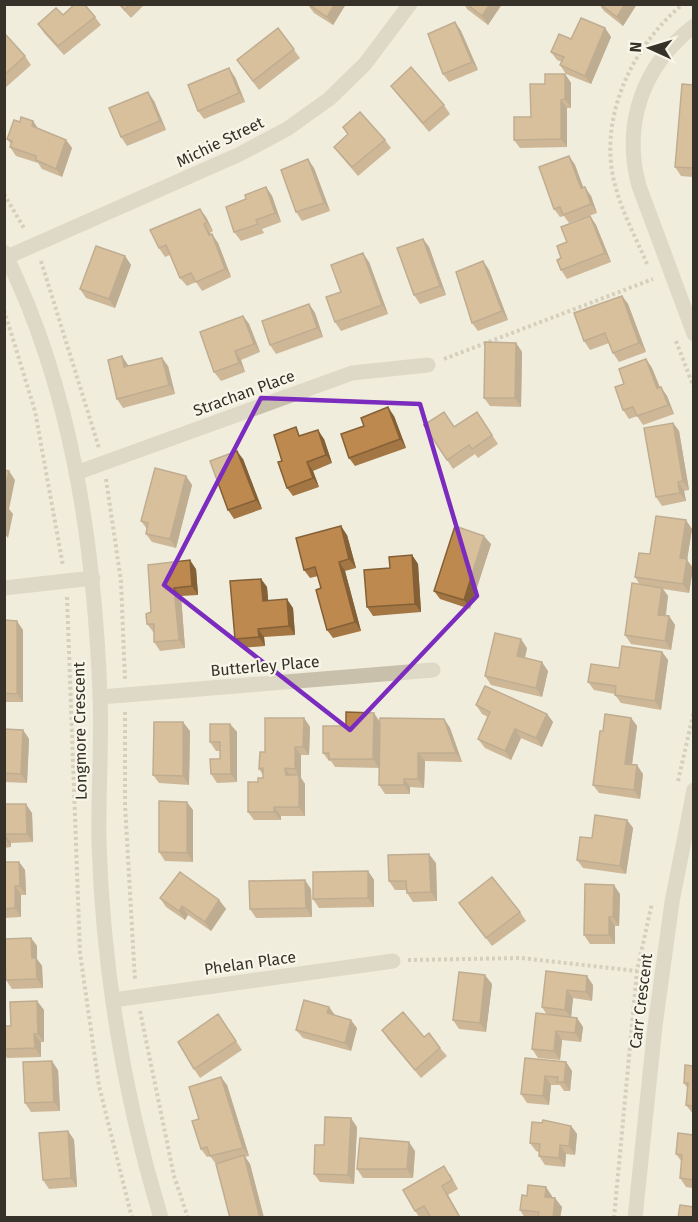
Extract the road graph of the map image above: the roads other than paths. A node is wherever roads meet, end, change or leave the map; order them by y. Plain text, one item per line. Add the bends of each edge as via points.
1 (410, 4) edge
2 (693, 26) edge
3 (6, 255) edge
4 (693, 333) edge
5 (428, 365) road end
6 (76, 474) junction
7 (93, 578) junction
8 (4, 588) edge
9 (433, 670) dead end
10 (100, 697) junction
11 (693, 790) edge
12 (393, 961) road end
13 (113, 1000) junction
14 (161, 1218) edge
15 (635, 1218) edge

1 - 3 street, Michie Street via 365,64 329,99 287,129 240,154
2 - 4 street via 654,68 638,100 632,134 639,186
3 - 6 street, Longmore Crescent via 43,348
5 - 6 street, Strachan Place via 352,373
6 - 7 street, Longmore Crescent
7 - 8 street
7 - 10 street, Longmore Crescent
9 - 10 street, Butterley Place
10 - 13 street, Longmore Crescent via 99,843
11 - 15 street, Carr Crescent via 672,902
12 - 13 street, Phelan Place
13 - 14 street, Longmore Crescent via 139,1143

